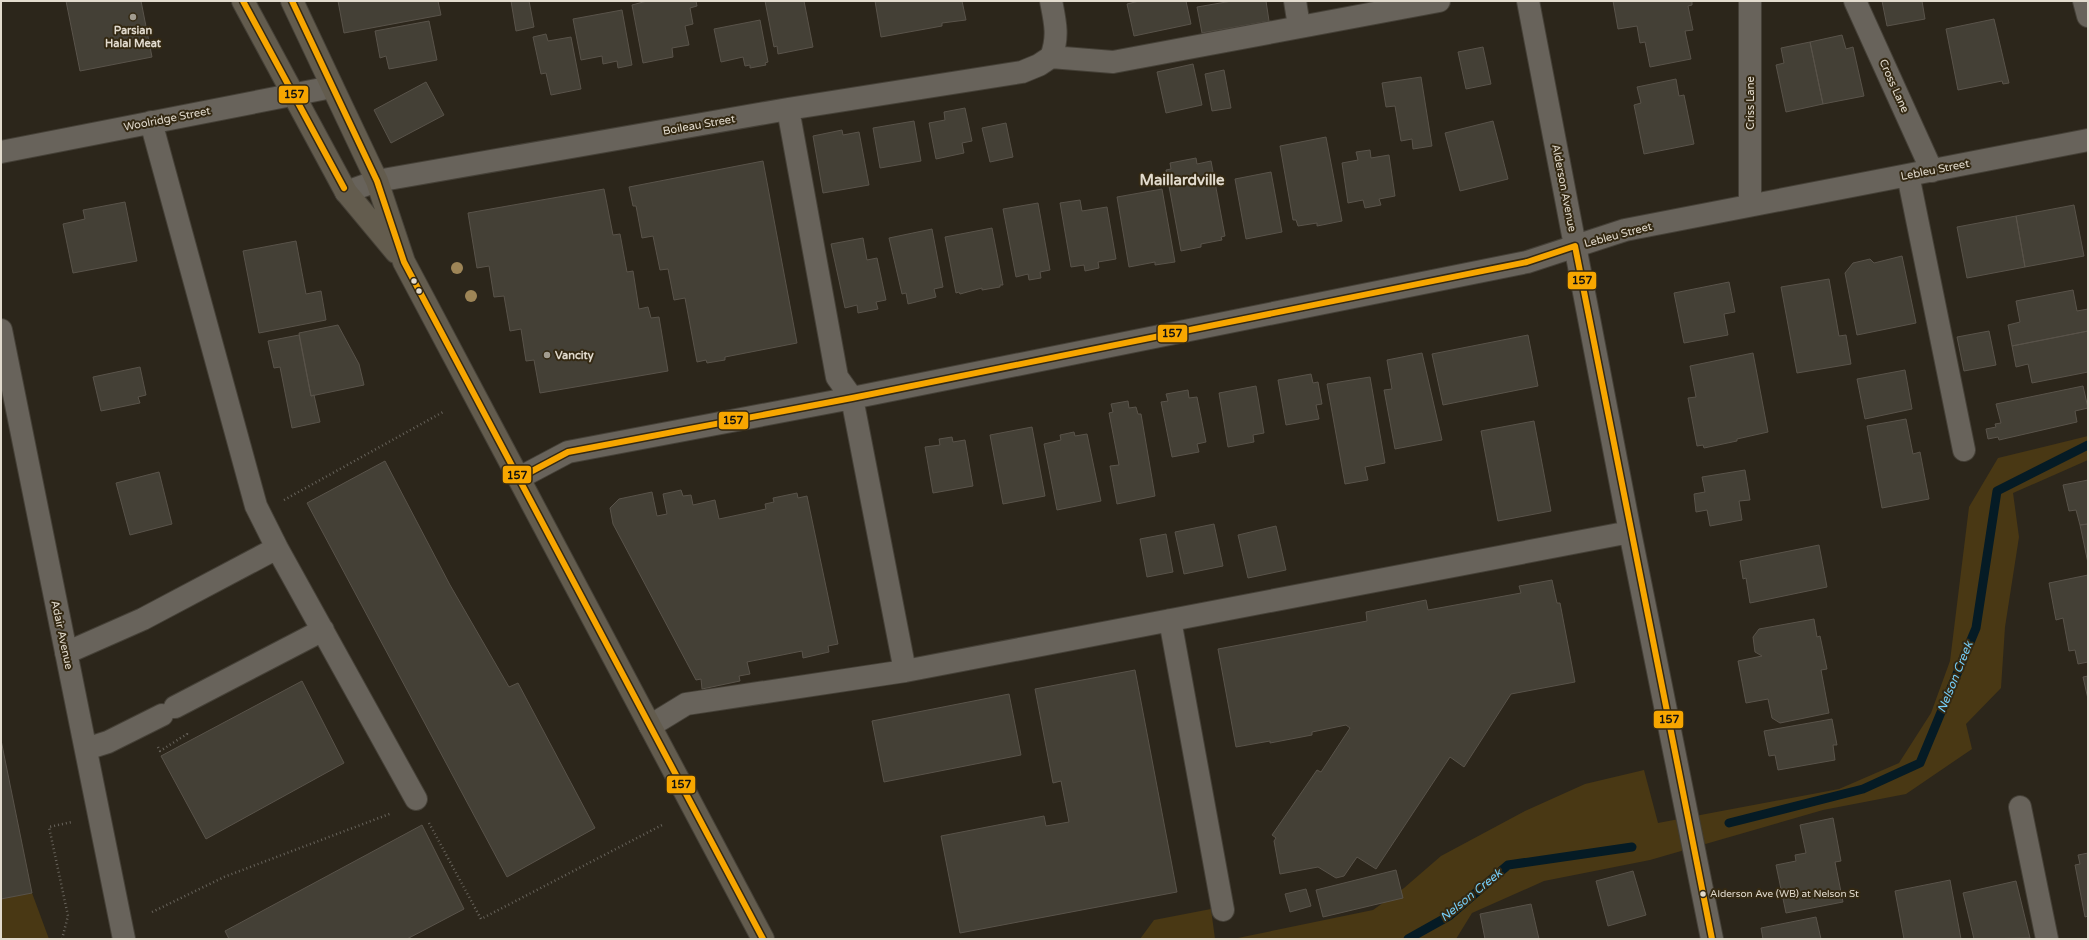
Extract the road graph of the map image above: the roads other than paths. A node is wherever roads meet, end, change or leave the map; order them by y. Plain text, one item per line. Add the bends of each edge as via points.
1 (243, 1) edge
2 (292, 1) edge
3 (1051, 1) edge
4 (1295, 1) edge
5 (1439, 1) edge
6 (1528, 1) edge
7 (1750, 1) edge
8 (1855, 1) edge
9 (2084, 1) edge
10 (2088, 16) edge
11 (1299, 26) junction
12 (1051, 57) junction
13 (332, 87) junction
14 (294, 94) junction
15 (788, 109) junction
16 (151, 122) junction
17 (2088, 140) edge
18 (1, 152) edge
19 (1932, 171) junction
20 (1908, 175) junction
21 (377, 181) junction
22 (346, 192) junction
23 (1750, 205) junction
24 (1575, 246) junction
25 (404, 262) junction
26 (1, 330) edge
27 (5, 371) edge
28 (852, 398) junction
29 (1964, 450) dead end
30 (519, 478) junction
31 (1630, 532) junction
32 (277, 548) junction
33 (1170, 620) junction
34 (323, 630) junction
35 (66, 653) junction
36 (905, 671) junction
37 (650, 726) junction
38 (86, 749) junction
39 (416, 799) road end
40 (2020, 807) dead end
41 (1223, 910) dead end
42 (124, 939) edge
43 (763, 939) edge
44 (1712, 939) edge
45 (2047, 939) edge

1 - 14 main road
2 - 13 main road
3 - 12 street via 1056,44
4 - 11 street
5 - 11 street
6 - 24 street, Alderson Avenue
7 - 23 street, Criss Lane
8 - 19 street, Cross Lane
9 - 10 street
11 - 12 street via 1113,62
12 - 15 street, Boileau Street via 1022,72
13 - 14 street, Woolridge Street
13 - 21 main road
14 - 16 street, Woolridge Street
14 - 22 main road
15 - 21 street, Boileau Street
15 - 28 street via 837,377
16 - 18 street, Woolridge Street
16 - 32 street via 256,506
17 - 19 street, Lebleu Street
19 - 20 street, Lebleu Street
20 - 23 street, Lebleu Street
20 - 29 street
21 - 22 street, Boileau Street
21 - 25 main road
22 - 25 main road
23 - 24 street, Lebleu Street via 1625,230
24 - 28 street, Lebleu Street via 1527,262
24 - 31 street, Alderson Avenue
25 - 30 main road
26 - 27 street, Adair Avenue
27 - 35 street, Adair Avenue
28 - 30 street, Lebleu Street via 568,452
28 - 36 street
30 - 37 main road
31 - 33 street
31 - 44 street, Alderson Avenue
32 - 34 street
32 - 35 street via 143,619
33 - 36 street
33 - 41 street
34 - 38 street via 108,742
34 - 39 street
35 - 38 street, Adair Avenue
36 - 37 street via 686,704
37 - 43 main road
38 - 42 street, Adair Avenue
40 - 45 street

